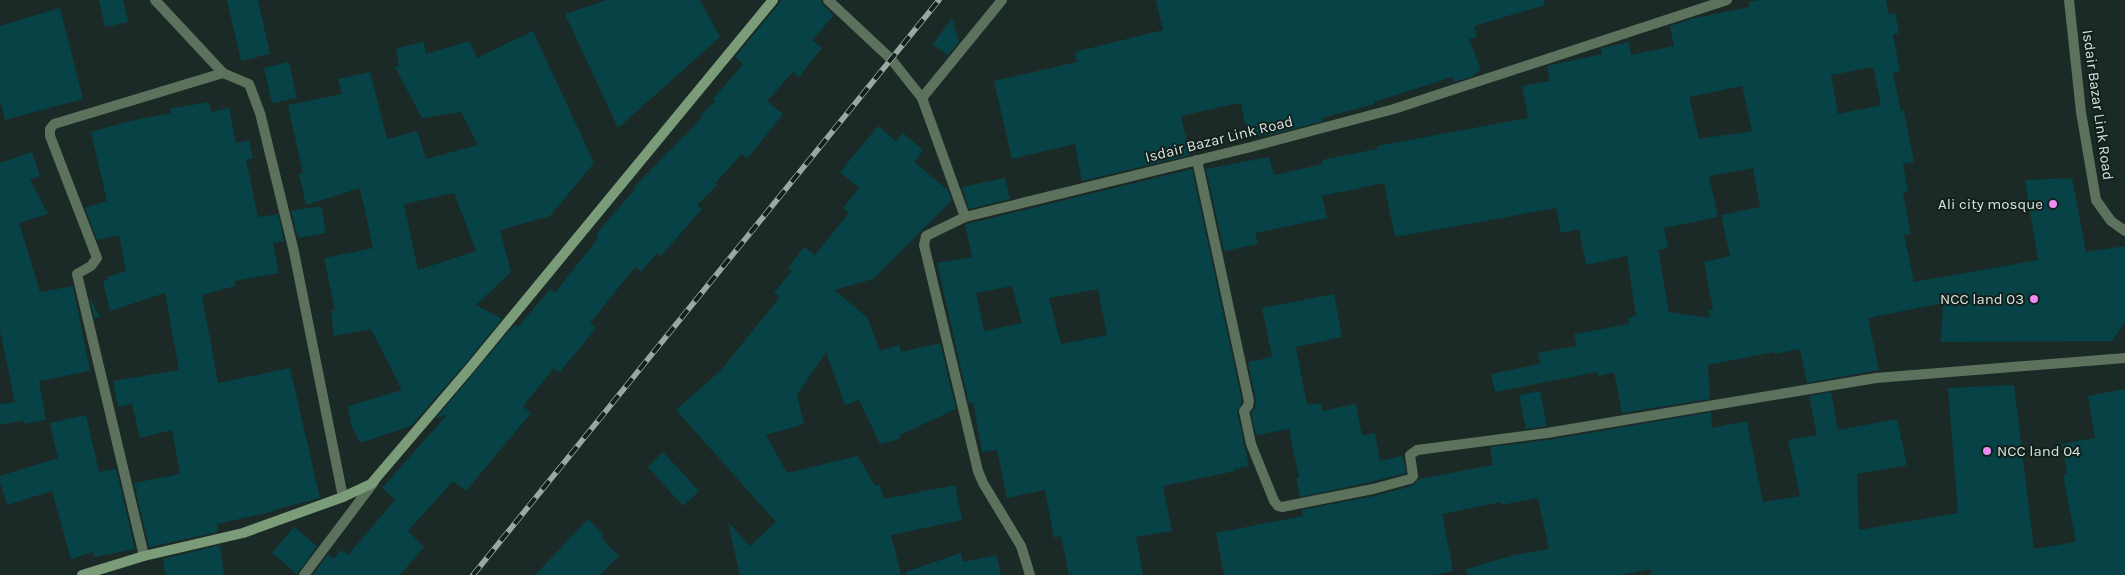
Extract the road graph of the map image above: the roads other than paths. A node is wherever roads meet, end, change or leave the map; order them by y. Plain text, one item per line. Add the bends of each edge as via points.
1 (155, 0) edge
2 (773, 0) edge
3 (828, 0) edge
4 (1002, 0) edge
5 (1726, 0) edge
6 (2069, 0) edge
7 (223, 73) junction
8 (922, 98) junction
9 (1197, 160) junction
10 (965, 217) junction
11 (2125, 231) edge
12 (2125, 358) edge
13 (378, 476) junction
14 (342, 498) junction
15 (144, 556) junction
16 (82, 575) edge
17 (304, 575) edge
18 (1030, 575) edge

1 - 7 street
2 - 13 street
3 - 8 street via 891,59
4 - 8 street
5 - 9 street, Isdair Bazar Link Road via 1394,109
6 - 11 street, Isdair Bazar Link Road via 2081,112 2096,200 2110,221
7 - 14 street via 249,84 260,113 294,252
7 - 15 street via 54,124 50,129 97,258 78,274
8 - 10 street
9 - 10 street, Isdair Bazar Link Road
9 - 12 street via 1249,401 1244,411 1250,444 1274,501 1282,507 1410,479 1413,476 1410,455 1416,450 1547,433 1876,378
10 - 18 street, Isdair Bazar Link Road via 926,236 924,245 978,471 1021,546
13 - 14 street via 371,484
13 - 17 street
14 - 15 street via 243,533
15 - 16 street

